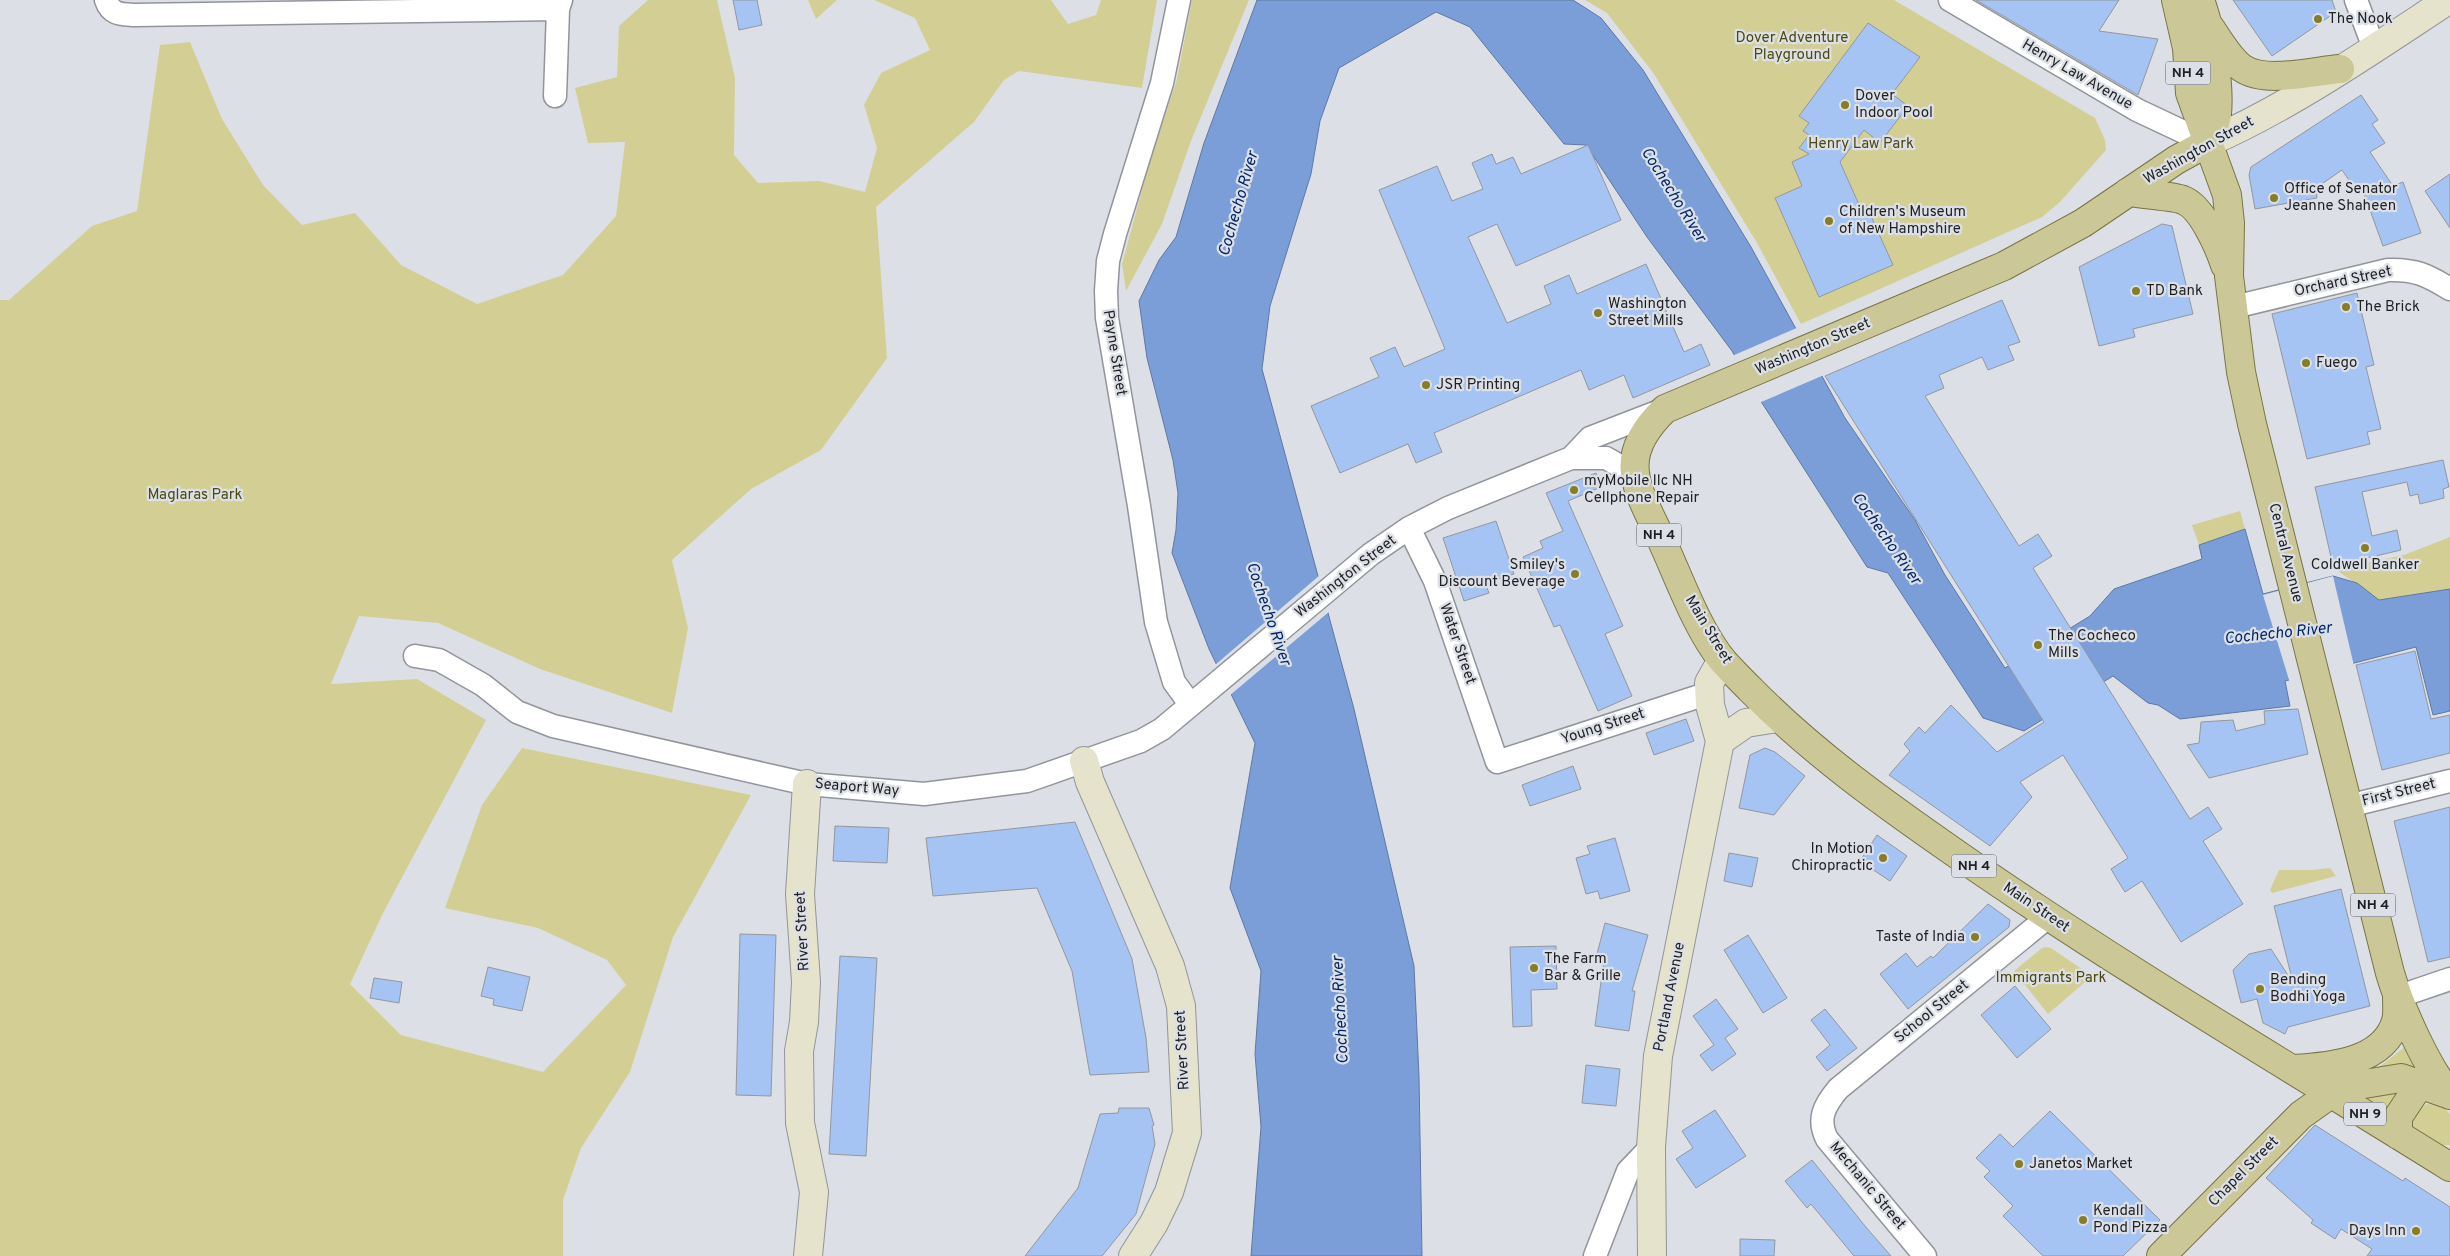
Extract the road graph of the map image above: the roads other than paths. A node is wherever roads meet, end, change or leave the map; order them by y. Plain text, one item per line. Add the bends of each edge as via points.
1 (1179, 0) edge
2 (1950, 0) edge
3 (2176, 0) edge
4 (2200, 0) edge
5 (2356, 0) edge
6 (2448, 0) edge
7 (560, 4) edge
8 (111, 7) edge
9 (2209, 26) junction
10 (2374, 48) junction
11 (2340, 69) junction
12 (555, 96) dead end
13 (2207, 143) junction
14 (2128, 192) junction
15 (2229, 276) junction
16 (2450, 289) edge
17 (2234, 307) junction
18 (1665, 410) junction
19 (1571, 458) junction
20 (1634, 474) junction
21 (1409, 528) junction
22 (415, 656) dead end
23 (1722, 660) junction
24 (1709, 693) junction
25 (1190, 704) junction
26 (1778, 718) junction
27 (1720, 741) junction
28 (1084, 762) junction
29 (1498, 762) joint
30 (2450, 781) edge
31 (807, 784) junction
32 (2348, 806) junction
33 (2048, 917) junction
34 (2450, 979) edge
35 (2398, 997) junction
36 (2293, 1070) junction
37 (2420, 1084) junction
38 (2332, 1093) junction
39 (2449, 1095) edge
40 (1823, 1112) joint
41 (2398, 1134) junction
42 (1651, 1147) junction
43 (2450, 1167) edge
44 (808, 1256) edge
45 (1133, 1256) edge
46 (1594, 1256) edge
47 (1652, 1256) edge
48 (1925, 1256) edge
49 (2161, 1256) edge

1 - 25 street, Payne Street via 1162,83 1108,261 1106,291 1107,318 1156,622 1174,682
2 - 13 street, Henry Law Avenue via 2136,110
3 - 13 main road, Central Avenue / NH 4 via 2187,48 2190,93
4 - 9 main road, NH 4
5 - 10 street
6 - 10 street, Washington Street
7 - 8 street
7 - 12 street
9 - 11 main road via 2241,68 2260,76
9 - 13 main road, NH 4 via 2218,95 2217,116
10 - 11 street, Washington Street
11 - 13 street, Washington Street via 2242,128
13 - 14 main road, Washington Street / NH 4
13 - 15 main road, Central Avenue / NH 4 via 2227,195
14 - 15 main road via 2184,200 2207,224 2218,243
14 - 18 main road, Washington Street / NH 4 via 2083,223 2012,262
15 - 17 main road, Central Avenue / NH 4
16 - 17 street, Orchard Street via 2411,270 2388,270
17 - 32 main road, Central Avenue / NH 4 via 2241,372 2252,424
18 - 19 street, Washington Street via 1590,438
18 - 20 main road, Main Street / NH 4 via 1644,433 1634,459
19 - 20 street via 1606,458
19 - 21 street, Washington Street via 1456,504
20 - 23 main road, Main Street / NH 4 via 1697,617
21 - 25 street, Washington Street via 1371,554
21 - 29 street, Water Street via 1435,581
22 - 31 street, Seaport Way via 439,660 483,685 514,709 553,726
23 - 24 street, Portland Avenue via 1709,683
23 - 26 main road, Main Street / NH 4
24 - 27 street, Portland Avenue
24 - 29 street, Young Street
25 - 28 street, Seaport Way via 1162,729 1141,741
26 - 27 street via 1746,723
26 - 33 main road, Main Street / NH 4 via 1895,812
27 - 42 street, Portland Avenue via 1658,1056
28 - 31 street, Seaport Way via 1027,781 924,794
28 - 45 street, River Street via 1170,966 1181,1006 1187,1134 1169,1192
30 - 32 street, First Street
31 - 44 street, River Street via 800,910 806,982 799,1051 800,1123 814,1192
32 - 35 main road, Central Avenue / NH 4
33 - 36 main road, Main Street / NH 4
33 - 40 street, School Street via 1838,1089
34 - 35 street
35 - 36 main road via 2396,1022 2385,1040 2369,1054 2336,1065
35 - 39 main road, Central Avenue / NH 4 via 2438,1080
36 - 38 main road, Main Street / NH 4
37 - 38 main road, Chapel Street via 2401,1078
37 - 39 main road, Chapel Street
37 - 41 main road via 2398,1117
38 - 41 main road, Main Street / NH 9
38 - 49 main road, Chapel Street via 2301,1115
40 - 48 street, Mechanic Street via 1821,1125 1827,1139
41 - 43 main road, Main Street / NH 9
42 - 46 street via 1628,1172
42 - 47 street, Portland Avenue

